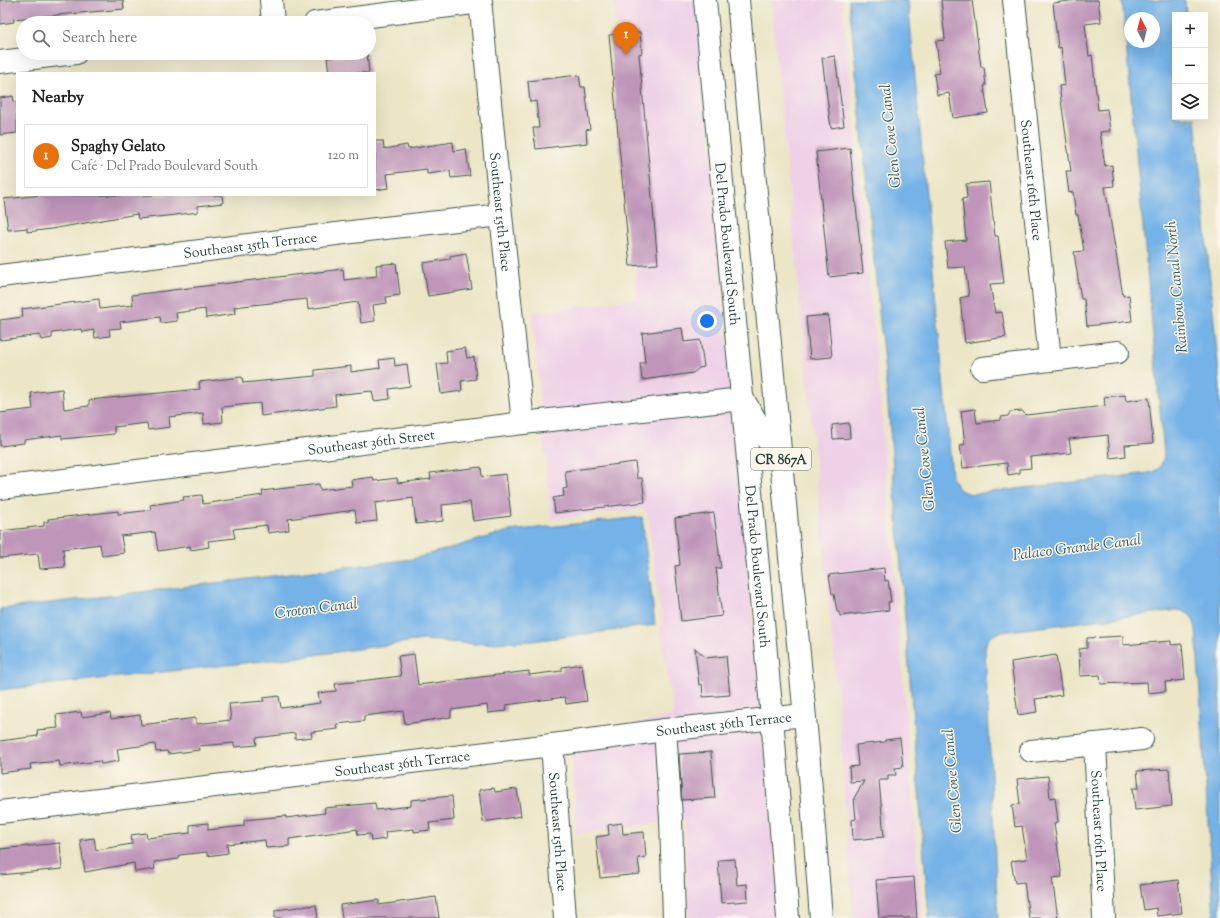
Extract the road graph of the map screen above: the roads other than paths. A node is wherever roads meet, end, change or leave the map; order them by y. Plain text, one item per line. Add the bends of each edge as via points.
1 (271, 0) edge
2 (705, 0) edge
3 (738, 0) edge
4 (1014, 0) edge
5 (480, 1) edge
6 (272, 16) edge
7 (368, 16) edge
8 (17, 60) edge
9 (0, 62) edge
10 (500, 215) junction
11 (0, 276) edge
12 (1118, 352) dead end
13 (1050, 360) junction
14 (982, 368) dead end
15 (742, 398) junction
16 (523, 423) junction
17 (782, 463) junction
18 (0, 488) edge
19 (804, 714) junction
20 (772, 717) junction
21 (665, 730) junction
22 (1142, 739) dead end
23 (1095, 744) junction
24 (552, 746) junction
25 (1031, 751) dead end
26 (0, 812) edge
27 (565, 918) edge
28 (674, 918) edge
29 (788, 918) edge
30 (820, 918) edge
31 (1104, 918) edge

1 - 6 street
2 - 15 street, Del Prado Boulevard South / CR 867A
3 - 17 street, CR 867A
4 - 13 street, Southeast 16th Place
5 - 7 street
5 - 10 street, Southeast 15th Place
8 - 9 street
10 - 11 street, Southeast 35th Terrace
10 - 16 street, Southeast 15th Place
12 - 13 street
13 - 14 street
15 - 16 street, Southeast 36th Street
15 - 17 street
15 - 20 street, Del Prado Boulevard South / CR 867A
16 - 18 street, Southeast 36th Street
17 - 19 street, CR 867A
19 - 20 street, Southeast 36th Terrace
19 - 30 street, CR 867A
20 - 21 street, Southeast 36th Terrace
20 - 29 street, Del Prado Boulevard South / CR 867A
21 - 24 street, Southeast 36th Terrace
21 - 28 street
22 - 23 street
23 - 25 street
23 - 31 street, Southeast 16th Place
24 - 26 street, Southeast 36th Terrace
24 - 27 street, Southeast 15th Place

